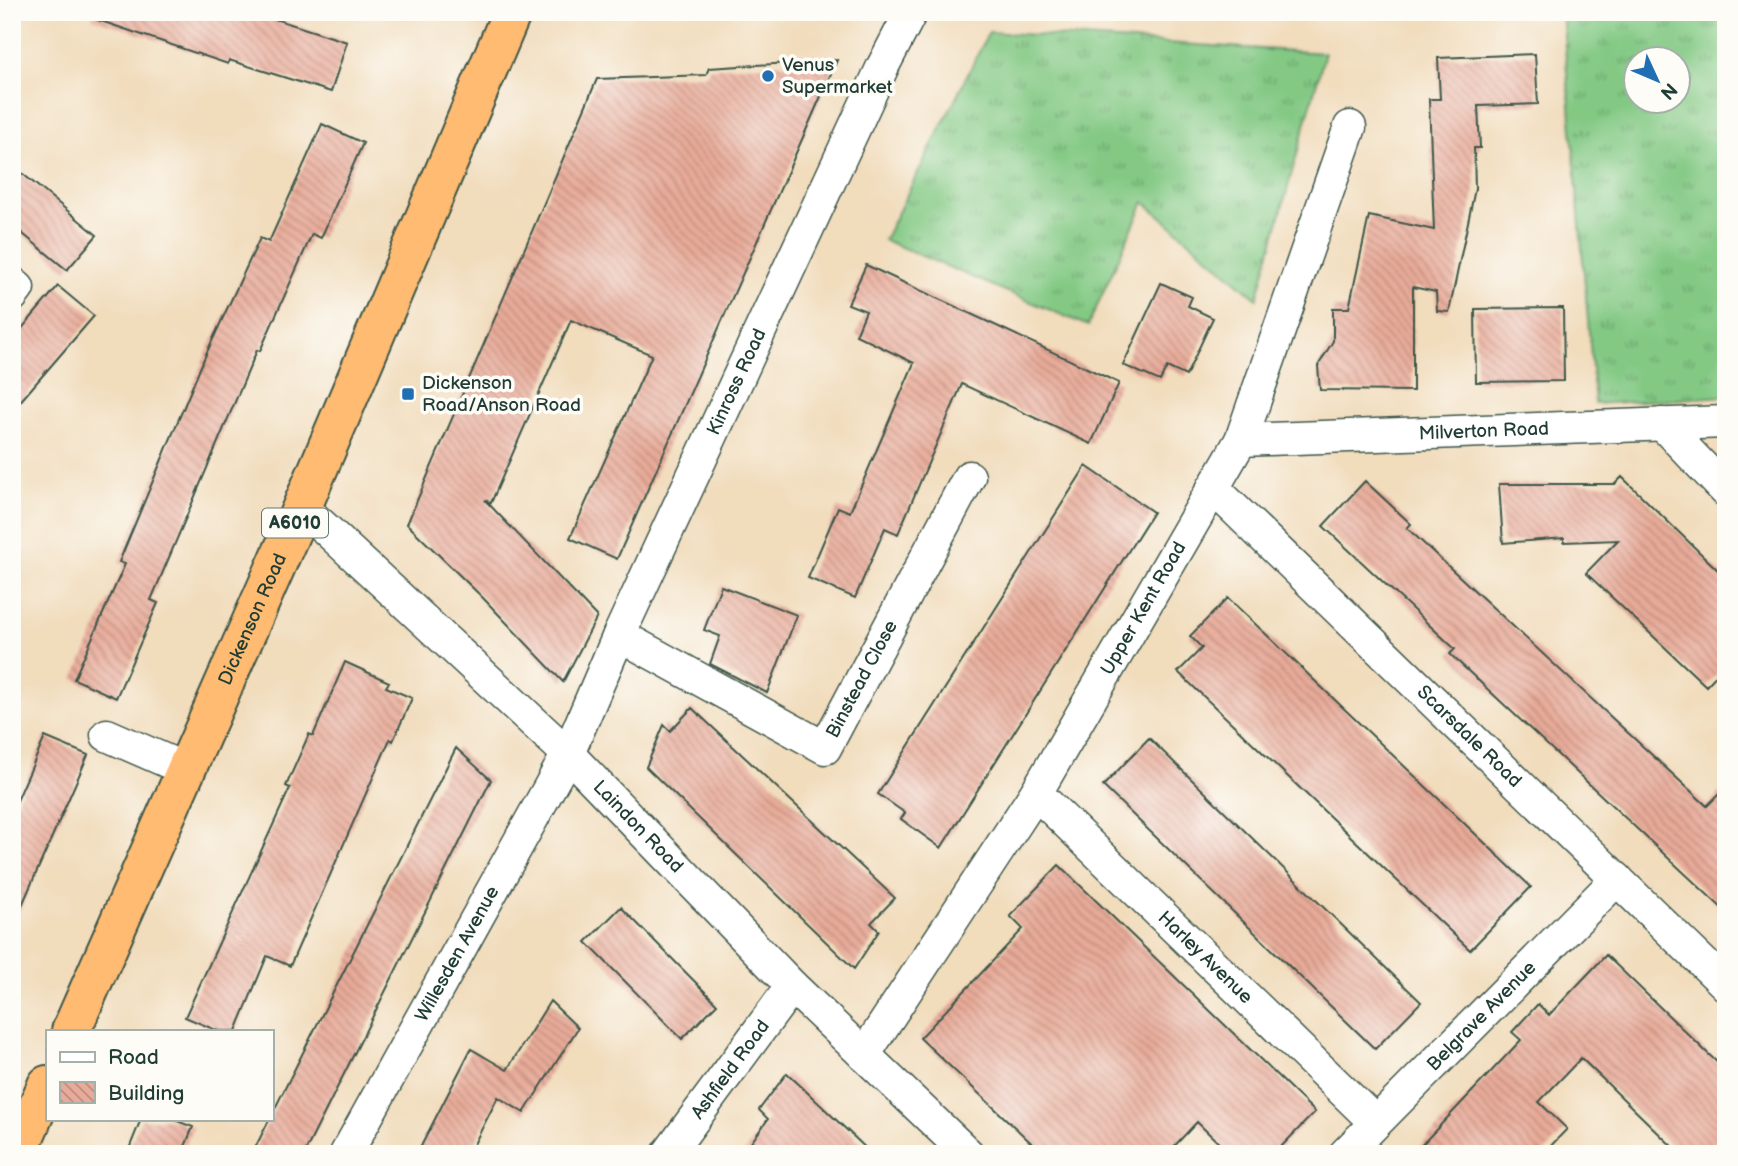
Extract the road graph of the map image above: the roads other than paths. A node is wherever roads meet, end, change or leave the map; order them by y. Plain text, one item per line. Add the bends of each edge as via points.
1 (512, 12) edge
2 (911, 12) edge
3 (1350, 127) dead end
4 (12, 283) edge
5 (12, 296) edge
6 (1726, 422) edge
7 (1662, 424) junction
8 (1241, 440) junction
9 (969, 477) dead end
10 (1213, 488) junction
11 (1726, 491) edge
12 (302, 507) junction
13 (619, 635) junction
14 (107, 734) dead end
15 (568, 754) junction
16 (187, 770) junction
17 (1036, 793) junction
18 (1617, 879) junction
19 (1726, 985) edge
20 (792, 986) junction
21 (71, 1030) edge
22 (864, 1055) junction
23 (46, 1088) edge
24 (1375, 1122) junction
25 (21, 1151) edge
26 (346, 1154) edge
27 (668, 1154) edge
28 (968, 1154) edge
29 (1345, 1154) edge

1 - 12 highway, Dickenson Road / A6010
2 - 13 street, Kinross Road
3 - 8 street, Upper Kent Road
4 - 5 street via 19,288
6 - 7 street, Milverton Road
7 - 8 street, Milverton Road
7 - 11 street
8 - 10 street, Upper Kent Road
9 - 13 street, Binstead Close via 825,748
10 - 17 street, Upper Kent Road
10 - 18 street, Scarsdale Road
12 - 15 street, Laindon Road
12 - 16 highway, Dickenson Road / A6010
13 - 15 street, Kinross Road
14 - 16 street
15 - 20 street, Laindon Road
15 - 26 street, Willesden Avenue
16 - 21 highway, Dickenson Road / A6010
17 - 22 street, Upper Kent Road
17 - 24 street, Harley Avenue
18 - 19 street, Scarsdale Road
18 - 24 street, Belgrave Avenue
20 - 22 street, Laindon Road
20 - 27 street, Ashfield Road
22 - 28 street, Laindon Road
23 - 25 highway
24 - 29 street, Belgrave Avenue

